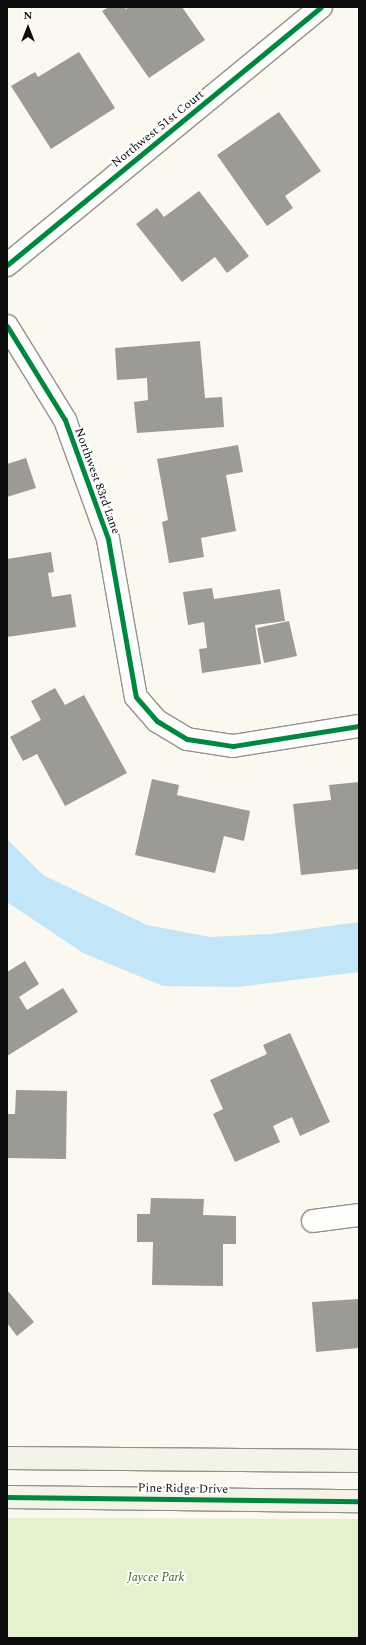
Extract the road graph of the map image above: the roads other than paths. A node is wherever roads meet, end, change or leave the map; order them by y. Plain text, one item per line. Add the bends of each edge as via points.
1 (321, 7) edge
2 (7, 266) edge
3 (7, 326) edge
4 (359, 726) edge
5 (359, 1215) edge
6 (313, 1221) dead end
7 (7, 1458) edge
8 (359, 1461) edge
9 (7, 1497) edge
10 (359, 1501) edge

1 - 2 street, Northwest 51st Court
3 - 4 street, Northwest 83rd Lane via 65,420 108,539 136,697 157,721 187,739 233,746
5 - 6 street
7 - 8 street
9 - 10 street, Pine Ridge Drive

